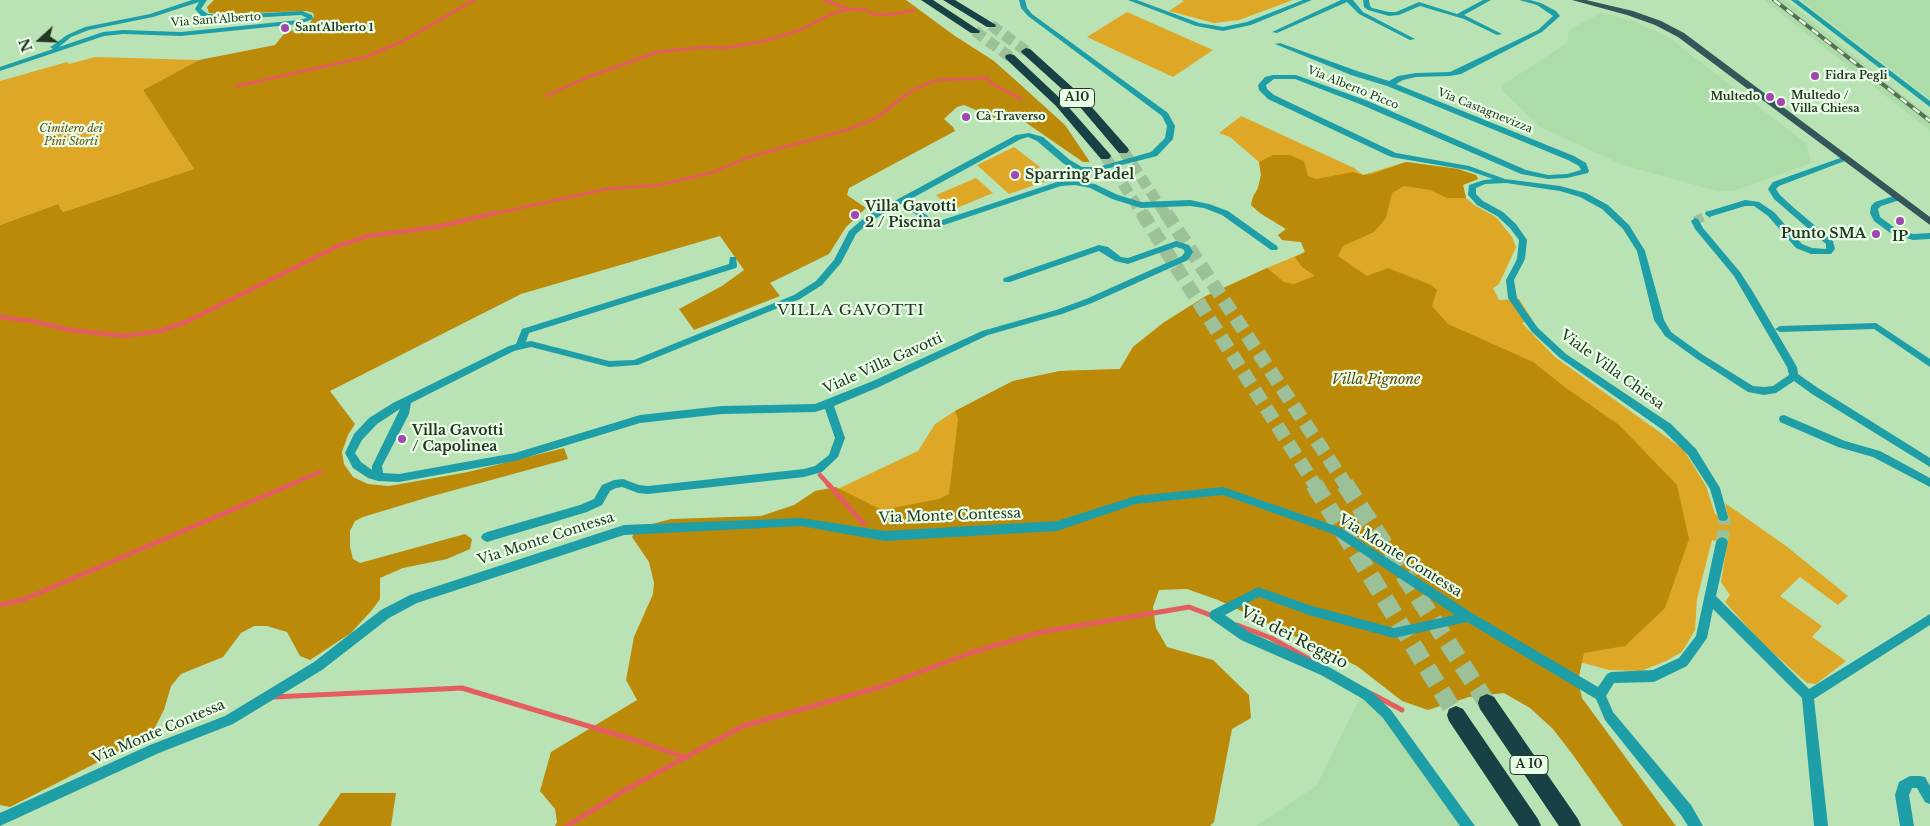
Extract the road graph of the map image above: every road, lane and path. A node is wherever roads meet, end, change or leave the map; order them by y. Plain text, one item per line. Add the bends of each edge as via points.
1 (199, 0) edge
2 (204, 0) edge
3 (926, 0) edge
4 (948, 0) edge
5 (1022, 0) edge
6 (1131, 0) edge
7 (1309, 0) edge
8 (1348, 0) edge
9 (1366, 0) edge
10 (1488, 0) edge
11 (1522, 0) edge
12 (1576, 0) edge
13 (1794, 0) edge
14 (1459, 15) junction
15 (991, 25) tunnel mouth
16 (975, 31) tunnel mouth
17 (1275, 32) dead end
18 (1498, 34) dead end
19 (1412, 38) dead end
20 (1278, 44) dead end
21 (1026, 51) tunnel mouth
22 (49, 52) junction
23 (1010, 57) tunnel mouth
24 (0, 69) edge
25 (1390, 84) junction
26 (1930, 105) edge
27 (1123, 150) tunnel mouth
28 (1104, 156) tunnel mouth
29 (1571, 158) joint
30 (1846, 159) junction
31 (1506, 181) junction
32 (1897, 198) junction
33 (902, 201) junction
34 (1709, 214) tunnel mouth
35 (1928, 219) edge
36 (1695, 221) dead end
37 (1930, 236) edge
38 (1274, 248) dead end
39 (732, 258) dead end
40 (1007, 280) dead end
41 (1780, 329) dead end
42 (520, 347) junction
43 (1930, 364) edge
44 (1794, 376) junction
45 (407, 401) junction
46 (828, 404) junction
47 (1784, 419) dead end
48 (1930, 463) edge
49 (378, 477) junction
50 (1930, 482) edge
51 (1723, 516) tunnel mouth
52 (487, 537) dead end
53 (1722, 542) tunnel mouth
54 (1710, 598) junction
55 (1468, 617) junction
56 (1930, 619) edge
57 (1600, 695) junction
58 (1808, 696) junction
59 (1487, 703) tunnel mouth
60 (1456, 715) tunnel mouth
61 (1930, 797) edge
62 (0, 820) edge
63 (1468, 826) edge
64 (1531, 826) edge
65 (1571, 826) edge
66 (1696, 826) edge
67 (1821, 826) edge
68 (1907, 826) edge

1 - 22 street via 151,16 87,28 58,43
2 - 22 street, Via Sant'Alberto via 198,9 208,16 302,14 310,16 310,19 181,34 103,34
3 - 16 highway
4 - 15 highway
5 - 33 street via 1030,15 1166,115 1171,126 1169,139 1154,154 1098,169 1081,169 1067,162 1040,139 1030,135 1019,137
6 - 7 street via 1198,25 1223,28 1249,24
8 - 17 street
8 - 19 street via 1361,13
9 - 14 street via 1367,7 1380,13 1397,14 1422,4
10 - 14 street
11 - 25 street, Via Castagnevizza via 1538,4 1557,16 1540,31 1458,72 1416,75
12 - 30 main road via 1630,13 1681,35
13 - 26 street
14 - 18 street
20 - 25 street, Via Castagnevizza
21 - 27 highway, A10 via 1078,98
22 - 24 street, Via Sant'Alberto
23 - 28 highway, A10 via 1060,104
25 - 29 street, Via Castagnevizza
29 - 31 street, Via Alberto Picco via 1582,164 1584,171 1567,176 1524,172 1306,80 1273,77 1262,85 1271,97 1394,155 1470,168
30 - 32 main road
30 - 34 street via 1776,184 1772,189 1830,243 1828,252 1811,252 1799,246 1771,214 1756,204 1745,203
31 - 44 street, Viale Villa Chiesa via 1572,191 1596,201 1617,217 1640,250 1661,325 1700,357 1759,391 1776,389
31 - 51 street, Viale Villa Chiesa via 1484,182 1472,187 1472,195 1500,214 1523,240 1522,259 1510,280 1513,298 1519,308 1535,330 1563,356 1667,427 1692,452 1715,488
32 - 35 main road
32 - 37 street via 1878,204 1874,208 1876,219 1902,234
33 - 38 street via 935,225 1075,182 1142,205 1190,203 1206,206 1225,213
33 - 42 street via 868,219 852,233 838,261 811,289 653,356 635,362 610,364 531,344
36 - 44 street via 1750,294
39 - 42 street via 733,266 525,331
40 - 46 street, Viale Villa Gavotti via 1099,248 1128,261 1176,244 1186,247 1189,252 1184,258 1089,301 985,333
41 - 43 street via 1876,326
42 - 45 street via 512,348
44 - 48 street
45 - 49 street via 404,414 377,466
45 - 49 street via 373,421 350,453 357,465
46 - 49 street, Viale Villa Gavotti via 815,408 722,410 640,419 515,457 398,478
46 - 52 street via 840,438 833,457 818,469 648,490 623,483 614,484 606,488 598,502 583,509
47 - 50 street via 1842,444 1876,454
53 - 54 street
54 - 57 street via 1701,638 1683,662 1654,676 1611,678
54 - 58 street
55 - 57 street, Via Monte Contessa
55 - 62 street, Via Monte Contessa via 1337,531 1223,490 1136,500 1057,526 885,536 801,522 624,530 414,599 385,614 318,666 229,720 155,749
55 - 63 street, Via dei Reggio via 1394,633 1312,611 1258,592 1215,614 1245,636 1325,671 1367,695 1387,714
56 - 58 street
57 - 66 street via 1609,716
58 - 67 street
59 - 65 highway, A 10
60 - 64 highway, A 10
61 - 68 street via 1920,782 1910,782 1904,787 1902,795

